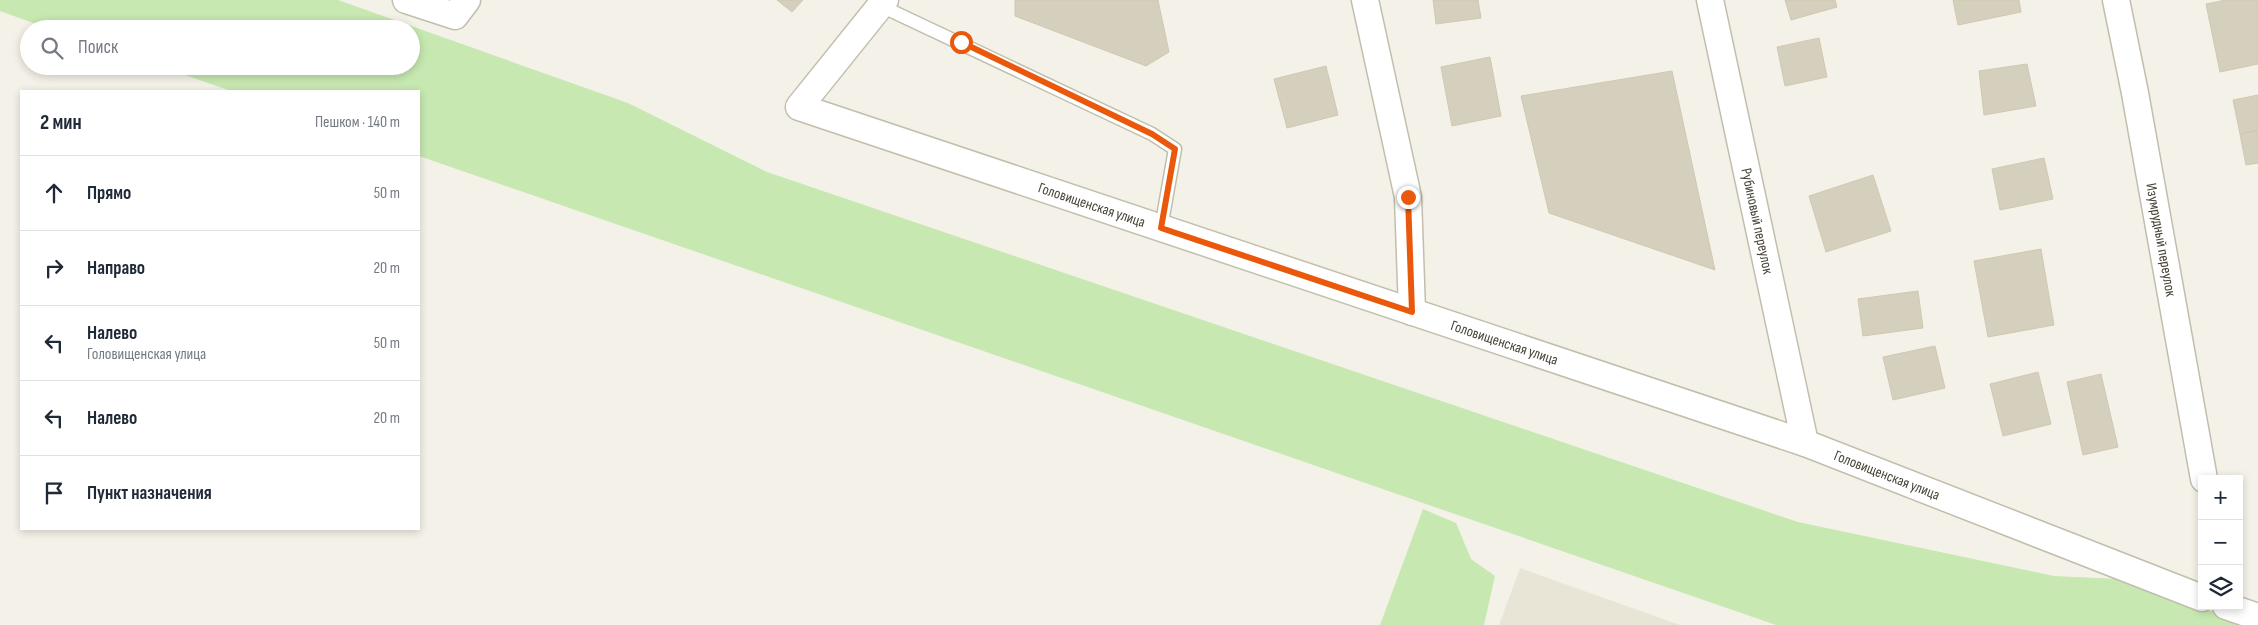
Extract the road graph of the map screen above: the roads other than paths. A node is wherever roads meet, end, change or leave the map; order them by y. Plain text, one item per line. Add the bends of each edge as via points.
1 (406, 0) edge
2 (467, 0) edge
3 (1366, 0) edge
4 (1710, 0) edge
5 (2116, 0) edge
6 (883, 3) edge
7 (1161, 228) junction
8 (1412, 312) junction
9 (1805, 443) junction
10 (2203, 475) edge
11 (2198, 596) edge
12 (2238, 610) edge
13 (2258, 617) edge

1 - 2 street via 455,16
3 - 8 street via 1408,197
4 - 9 street, Рубиновый переулок
5 - 10 street, Изумрудный переулок
6 - 7 lane via 1143,130 1175,149
6 - 7 street, Головищенская улица via 799,107
7 - 8 street, Головищенская улица
8 - 9 street, Головищенская улица
9 - 11 street, Головищенская улица
12 - 13 street

